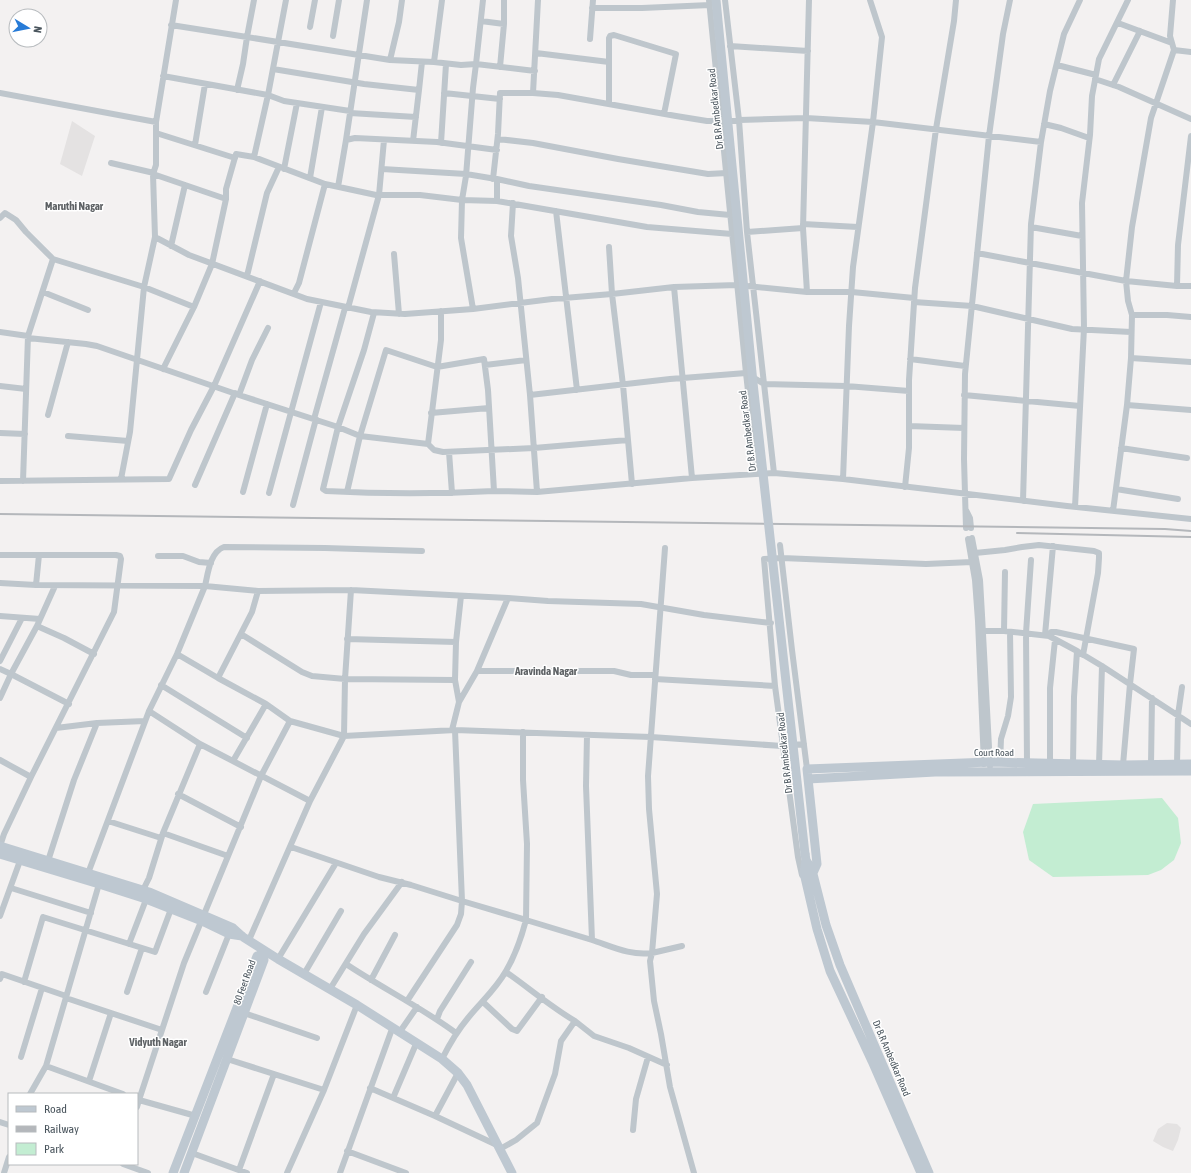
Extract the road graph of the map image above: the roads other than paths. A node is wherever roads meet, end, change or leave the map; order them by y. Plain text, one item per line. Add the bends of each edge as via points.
1 (176, 0) edge
2 (254, 0) edge
3 (286, 0) edge
4 (315, 0) edge
5 (339, 0) edge
6 (367, 0) edge
7 (402, 0) edge
8 (442, 0) edge
9 (483, 0) edge
10 (504, 0) edge
11 (538, 0) edge
12 (593, 0) edge
13 (725, 0) edge
14 (808, 0) edge
15 (870, 0) edge
16 (956, 0) edge
17 (1010, 0) edge
18 (1080, 0) edge
19 (1128, 0) edge
20 (1173, 0) edge
21 (712, 2) edge
22 (592, 8) junction
23 (481, 21) junction
24 (1118, 23) junction
25 (504, 24) junction
26 (172, 25) junction
27 (310, 27) dead end
28 (1140, 31) junction
29 (333, 36) dead end
30 (247, 37) junction
31 (590, 40) dead end
32 (278, 41) junction
33 (730, 46) junction
34 (1173, 47) junction
35 (808, 51) junction
36 (1191, 52) edge
37 (536, 53) junction
38 (358, 54) junction
39 (390, 60) junction
40 (422, 62) junction
41 (434, 62) junction
42 (609, 62) junction
43 (446, 64) junction
44 (476, 64) junction
45 (1057, 65) junction
46 (500, 67) junction
47 (273, 69) junction
48 (535, 71) junction
49 (163, 76) junction
50 (1095, 77) junction
51 (354, 83) junction
52 (205, 84) junction
53 (1113, 85) junction
54 (237, 90) junction
55 (419, 90) junction
56 (0, 93) edge
57 (533, 93) junction
58 (444, 94) junction
59 (268, 95) junction
60 (472, 96) junction
61 (500, 99) junction
62 (297, 103) junction
63 (1156, 103) junction
64 (609, 104) junction
65 (322, 107) junction
66 (350, 112) junction
67 (664, 114) junction
68 (416, 117) junction
69 (806, 118) junction
70 (1191, 119) edge
71 (722, 120) junction
72 (739, 120) junction
73 (156, 122) junction
74 (873, 122) junction
75 (1044, 124) junction
76 (936, 129) junction
77 (156, 133) junction
78 (989, 136) junction
79 (1191, 136) edge
80 (1089, 138) junction
81 (498, 139) junction
82 (346, 140) junction
83 (384, 140) junction
84 (414, 141) junction
85 (1041, 142) junction
86 (441, 143) junction
87 (195, 145) junction
88 (468, 145) junction
89 (496, 150) junction
90 (254, 157) junction
91 (235, 158) junction
92 (111, 163) dead end
93 (282, 168) junction
94 (382, 169) junction
95 (727, 172) junction
96 (153, 174) junction
97 (466, 174) junction
98 (310, 178) junction
99 (495, 179) junction
100 (325, 184) junction
101 (184, 185) junction
102 (338, 187) junction
103 (379, 195) junction
104 (226, 199) junction
105 (462, 200) junction
106 (497, 201) junction
107 (513, 203) junction
108 (556, 211) junction
109 (730, 214) junction
110 (0, 218) edge
111 (803, 226) junction
112 (858, 227) junction
113 (1031, 227) junction
114 (748, 232) junction
115 (732, 234) junction
116 (1082, 236) junction
117 (155, 238) junction
118 (172, 246) junction
119 (609, 247) dead end
120 (977, 253) junction
121 (394, 254) dead end
122 (53, 259) junction
123 (1030, 262) junction
124 (212, 264) junction
125 (1083, 272) junction
126 (247, 276) junction
127 (260, 281) junction
128 (1126, 281) junction
129 (737, 285) junction
130 (1177, 286) junction
131 (1191, 286) edge
132 (144, 287) junction
133 (674, 287) junction
134 (754, 287) junction
135 (43, 292) junction
136 (807, 292) junction
137 (852, 292) junction
138 (294, 293) junction
139 (612, 294) junction
140 (567, 298) junction
141 (914, 300) junction
142 (321, 302) junction
143 (521, 303) junction
144 (972, 306) junction
145 (194, 307) junction
146 (346, 308) junction
147 (473, 309) junction
148 (88, 310) dead end
149 (441, 311) junction
150 (374, 313) junction
151 (399, 314) junction
152 (1132, 315) junction
153 (1191, 317) edge
154 (1028, 320) junction
155 (268, 328) dead end
156 (1084, 330) junction
157 (0, 332) edge
158 (1131, 332) junction
159 (28, 337) junction
160 (68, 342) junction
161 (1131, 358) junction
162 (138, 360) junction
163 (526, 360) junction
164 (910, 360) junction
165 (1191, 362) edge
166 (485, 365) junction
167 (965, 366) junction
168 (437, 367) junction
169 (163, 369) junction
170 (746, 373) junction
171 (682, 378) junction
172 (764, 384) junction
173 (623, 385) junction
174 (0, 386) edge
175 (214, 386) junction
176 (846, 386) junction
177 (26, 389) junction
178 (577, 390) junction
179 (909, 391) junction
180 (237, 394) junction
181 (530, 395) junction
182 (964, 395) junction
183 (1026, 402) junction
184 (267, 404) junction
185 (1127, 405) junction
186 (1080, 406) junction
187 (490, 408) junction
188 (1191, 410) edge
189 (292, 412) junction
190 (431, 413) junction
191 (48, 415) dead end
192 (315, 419) junction
193 (909, 426) junction
194 (338, 427) junction
195 (964, 428) junction
196 (0, 433) edge
197 (25, 434) junction
198 (68, 436) dead end
199 (360, 436) junction
200 (628, 440) junction
201 (128, 441) junction
202 (428, 444) junction
203 (534, 448) junction
204 (1122, 448) junction
205 (493, 450) junction
206 (450, 452) junction
207 (1187, 458) dead end
208 (757, 473) junction
209 (774, 473) junction
210 (692, 478) junction
211 (121, 479) junction
212 (843, 479) junction
213 (0, 481) edge
214 (23, 481) junction
215 (632, 484) junction
216 (195, 485) dead end
217 (905, 487) junction
218 (1116, 489) junction
219 (494, 491) junction
220 (243, 492) dead end
221 (347, 492) junction
222 (538, 492) junction
223 (268, 493) dead end
224 (452, 493) junction
225 (965, 494) junction
226 (1178, 499) dead end
227 (1022, 501) junction
228 (293, 506) dead end
229 (1075, 507) junction
230 (1113, 511) junction
231 (1191, 519) edge
232 (969, 528) dead end
233 (780, 545) dead end
234 (1053, 546) junction
235 (665, 548) dead end
236 (422, 551) dead end
237 (975, 553) junction
238 (0, 555) edge
239 (39, 555) junction
240 (158, 556) dead end
241 (782, 558) junction
242 (1031, 560) dead end
243 (972, 562) junction
244 (211, 563) junction
245 (1005, 572) dead end
246 (0, 583) edge
247 (36, 585) junction
248 (55, 586) junction
249 (118, 586) junction
250 (204, 586) junction
251 (351, 590) junction
252 (258, 591) junction
253 (461, 596) junction
254 (508, 598) junction
255 (660, 607) junction
256 (0, 616) edge
257 (22, 618) junction
258 (40, 619) junction
259 (771, 623) junction
260 (37, 626) junction
261 (981, 631) junction
262 (1007, 632) junction
263 (1026, 633) junction
264 (241, 634) junction
265 (1049, 637) junction
266 (1086, 638) junction
267 (348, 639) junction
268 (456, 642) junction
269 (1077, 651) junction
270 (94, 654) junction
271 (177, 654) junction
272 (1084, 655) junction
273 (0, 660) edge
274 (1102, 666) junction
275 (0, 669) edge
276 (478, 671) junction
277 (11, 674) junction
278 (655, 677) junction
279 (218, 678) junction
280 (345, 678) junction
281 (455, 680) junction
282 (1130, 684) junction
283 (161, 685) junction
284 (776, 686) junction
285 (1182, 687) dead end
286 (0, 696) edge
287 (1152, 698) junction
288 (459, 702) junction
289 (69, 704) junction
290 (266, 704) junction
291 (149, 711) junction
292 (1178, 715) junction
293 (145, 721) junction
294 (290, 721) junction
295 (97, 723) junction
296 (1191, 724) edge
297 (56, 728) junction
298 (454, 730) junction
299 (523, 732) junction
300 (587, 735) junction
301 (344, 736) junction
302 (651, 737) junction
303 (247, 738) junction
304 (200, 744) junction
305 (804, 744) junction
306 (782, 746) junction
307 (0, 760) edge
308 (233, 761) junction
309 (1000, 763) junction
310 (1027, 763) junction
311 (1050, 764) junction
312 (1073, 764) junction
313 (1177, 764) junction
314 (1191, 764) edge
315 (1099, 765) junction
316 (1123, 765) junction
317 (1150, 765) junction
318 (987, 767) junction
319 (1191, 771) edge
320 (808, 774) junction
321 (261, 776) junction
322 (31, 777) junction
323 (178, 794) junction
324 (310, 800) junction
325 (108, 822) junction
326 (241, 827) junction
327 (162, 835) junction
328 (0, 846) edge
329 (291, 847) junction
330 (0, 854) edge
331 (228, 856) junction
332 (21, 857) junction
333 (48, 861) junction
334 (336, 863) junction
335 (809, 874) junction
336 (88, 876) junction
337 (402, 882) junction
338 (99, 884) junction
339 (10, 888) junction
340 (146, 894) junction
341 (462, 901) junction
342 (2, 902) edge
343 (171, 909) junction
344 (341, 911) dead end
345 (91, 913) junction
346 (0, 916) edge
347 (203, 918) junction
348 (526, 920) junction
349 (86, 930) junction
350 (229, 934) junction
351 (395, 935) dead end
352 (246, 938) junction
353 (592, 940) junction
354 (129, 944) junction
355 (682, 946) dead end
356 (142, 948) junction
357 (264, 952) junction
358 (652, 953) junction
359 (278, 959) junction
360 (472, 962) dead end
361 (346, 964) junction
362 (506, 972) junction
363 (304, 974) junction
364 (0, 975) edge
365 (371, 980) junction
366 (24, 982) junction
367 (42, 988) junction
368 (330, 989) junction
369 (127, 992) dead end
370 (206, 992) dead end
371 (66, 997) junction
372 (542, 997) junction
373 (407, 1001) junction
374 (483, 1002) junction
375 (357, 1005) junction
376 (417, 1007) junction
377 (111, 1013) junction
378 (244, 1013) junction
379 (437, 1019) junction
380 (575, 1021) junction
381 (162, 1030) junction
382 (395, 1031) junction
383 (456, 1033) junction
384 (317, 1038) dead end
385 (416, 1044) junction
386 (21, 1057) dead end
387 (648, 1057) junction
388 (227, 1059) junction
389 (442, 1059) junction
390 (667, 1065) junction
391 (46, 1066) junction
392 (458, 1073) junction
393 (274, 1074) junction
394 (89, 1081) junction
395 (370, 1088) junction
396 (324, 1090) junction
397 (31, 1093) edge
398 (120, 1093) edge
399 (393, 1098) junction
400 (138, 1102) edge
401 (196, 1116) junction
402 (435, 1116) junction
403 (632, 1130) dead end
404 (499, 1148) junction
405 (347, 1151) junction
406 (192, 1153) junction
407 (8, 1160) edge
408 (126, 1165) edge
409 (239, 1170) junction
410 (4, 1173) edge
411 (148, 1173) edge
412 (174, 1173) edge
413 (184, 1173) edge
414 (247, 1173) edge
415 (287, 1173) edge
416 (340, 1173) edge
417 (406, 1173) edge
418 (512, 1173) edge
419 (694, 1173) edge
420 (921, 1173) edge
421 (929, 1173) edge

1 - 26 street
2 - 30 street
3 - 32 street
4 - 27 street
5 - 29 street
6 - 38 street
7 - 39 street
8 - 41 street
9 - 23 street
10 - 25 street
11 - 37 street
12 - 22 street
13 - 33 street
14 - 35 street
15 - 74 street via 882,38
16 - 76 street
17 - 78 street
18 - 45 street via 1064,34
19 - 24 street
20 - 34 street via 1170,36
21 - 22 street via 642,8
21 - 71 street
21 - 335 street, Dr B.R Ambedkar Road, bridge via 806,857 804,869
22 - 31 street
23 - 25 street
23 - 44 street
24 - 28 street
24 - 50 street via 1099,59
25 - 46 street
26 - 30 street
26 - 49 street
28 - 34 street
28 - 53 street
30 - 32 street
30 - 54 street
32 - 38 street
32 - 47 street
33 - 35 street
33 - 72 street
34 - 36 street
34 - 63 street
35 - 69 street
37 - 42 street
37 - 48 street
38 - 39 street
38 - 51 street
39 - 40 street
40 - 41 street
40 - 55 street
41 - 43 street
42 - 64 street
42 - 67 street via 609,38 612,35 676,53
43 - 44 street
43 - 58 street
44 - 46 street
44 - 60 street
45 - 50 street
45 - 75 street
46 - 48 street
47 - 51 street
47 - 59 street
48 - 57 street
49 - 52 street
49 - 73 street
50 - 53 street
50 - 80 street
51 - 55 street
51 - 66 street
52 - 54 street
52 - 87 street
53 - 63 street
54 - 59 street
55 - 68 street
56 - 73 street
57 - 61 street via 500,93
57 - 64 street
58 - 60 street
58 - 86 street
59 - 62 street
59 - 90 street
60 - 61 street
60 - 88 street
61 - 81 street
62 - 65 street
62 - 93 street
63 - 70 street
63 - 128 street via 1137,193
64 - 67 street
65 - 66 street
65 - 98 street
66 - 68 street
66 - 82 street
67 - 71 street via 707,121
68 - 84 street
69 - 72 street
69 - 74 street
69 - 111 street
71 - 72 street
71 - 95 street
72 - 114 street
73 - 77 street
74 - 76 street
74 - 112 street
75 - 80 street
75 - 85 street
76 - 78 street
76 - 141 street
77 - 87 street
77 - 96 street via 156,165
78 - 85 street
78 - 120 street
79 - 130 street via 1178,245
80 - 116 street via 1082,203
81 - 89 street
81 - 95 street via 708,174
82 - 83 street
82 - 102 street
83 - 84 street
83 - 94 street
84 - 86 street
85 - 113 street
86 - 88 street
87 - 91 street
88 - 89 street
88 - 97 street
89 - 99 street
90 - 91 street via 236,154
90 - 93 street
91 - 104 street via 226,189
92 - 96 street
93 - 98 street
93 - 126 street via 267,193
94 - 97 street
94 - 103 street
95 - 109 street
96 - 101 street
96 - 117 street
97 - 99 street
97 - 105 street
98 - 100 street
99 - 106 street
99 - 109 street via 698,212
100 - 102 street
100 - 138 street via 299,283
101 - 104 street
101 - 118 street
102 - 103 street
103 - 105 street via 420,195
103 - 146 street
104 - 124 street
105 - 106 street
105 - 147 street via 461,238
106 - 107 street
107 - 108 street
107 - 143 street via 511,236
108 - 115 street via 647,227
108 - 140 street
109 - 115 street
110 - 122 street via 5,213 16,220
111 - 112 street
111 - 114 street
111 - 136 street
112 - 137 street
113 - 116 street
113 - 123 street
114 - 134 street
115 - 129 street
116 - 125 street
117 - 118 street
117 - 132 street
118 - 124 street
119 - 139 street
120 - 123 street
120 - 144 street
121 - 151 street
122 - 132 street
122 - 135 street
123 - 125 street
123 - 154 street
124 - 126 street
124 - 145 street
125 - 128 street
125 - 156 street
126 - 127 street
127 - 138 street
127 - 175 street
128 - 130 street
128 - 152 street
129 - 133 street
129 - 134 street
129 - 170 street
130 - 131 street
132 - 145 street
132 - 162 street
133 - 139 street
133 - 171 street
134 - 136 street
134 - 172 street
135 - 148 street
135 - 159 street
136 - 137 street
137 - 141 street
137 - 176 street
138 - 142 street
139 - 140 street
139 - 173 street
140 - 143 street
140 - 178 street
141 - 144 street
141 - 164 street
142 - 146 street
142 - 189 street
143 - 147 street
143 - 163 street
144 - 154 street
144 - 167 street
145 - 169 street
146 - 150 street
146 - 192 street
147 - 149 street
149 - 151 street
149 - 168 street via 441,340
150 - 151 street
150 - 194 street
152 - 153 street
152 - 158 street
154 - 156 street
154 - 183 street
155 - 180 street
156 - 158 street
156 - 186 street
157 - 159 street
158 - 161 street
159 - 160 street
159 - 177 street
160 - 162 street via 91,345
160 - 191 street
161 - 165 street
161 - 185 street
162 - 169 street
162 - 201 street
163 - 166 street
163 - 181 street
164 - 167 street
164 - 179 street
166 - 168 street via 484,359
166 - 187 street
167 - 182 street
168 - 190 street
168 - 199 street via 386,350
169 - 175 street
170 - 171 street
170 - 172 street
170 - 208 street
171 - 173 street
171 - 210 street
172 - 176 street
172 - 209 street
173 - 178 street
173 - 200 street
174 - 177 street
175 - 180 street
175 - 211 street via 169,479
176 - 179 street
176 - 212 street
177 - 197 street
178 - 181 street
179 - 193 street
180 - 184 street
180 - 216 street
181 - 203 street
182 - 183 street
182 - 195 street
183 - 186 street
183 - 227 street
184 - 189 street
184 - 220 street
185 - 188 street
185 - 204 street
186 - 229 street
187 - 190 street
187 - 205 street
189 - 192 street
189 - 223 street
190 - 202 street
192 - 194 street
192 - 228 street
193 - 195 street
193 - 217 street
194 - 199 street
194 - 221 street via 323,489
195 - 225 street
196 - 197 street
197 - 214 street
198 - 201 street
199 - 202 street
199 - 221 street
200 - 203 street
200 - 215 street
201 - 211 street
202 - 206 street via 434,450
203 - 205 street
203 - 222 street
204 - 207 street
204 - 218 street
205 - 206 street
205 - 219 street
206 - 224 street
208 - 209 street
208 - 210 street
209 - 212 street
210 - 215 street
211 - 214 street
212 - 217 street
213 - 214 street
215 - 222 street
217 - 225 street
218 - 226 street
218 - 230 street
219 - 222 street
219 - 224 street
221 - 224 street
225 - 227 street
225 - 232 street via 965,509 970,518
227 - 229 street
229 - 230 street
230 - 231 street
233 - 241 street
234 - 237 street via 1039,545
234 - 265 street
234 - 266 street via 1098,553 1098,573
235 - 255 street
236 - 244 street via 227,547 218,550
237 - 243 street via 970,538
237 - 261 street via 980,580
238 - 239 street
239 - 247 street
239 - 249 street via 118,556 121,562
240 - 244 street via 183,556
241 - 243 street via 926,564
241 - 259 street via 764,559
241 - 305 street
242 - 263 street
243 - 261 street
244 - 250 street
245 - 262 street
246 - 247 street
247 - 248 street
248 - 249 street
248 - 258 street
249 - 250 street
249 - 270 street via 114,612
250 - 252 street
250 - 271 street
251 - 252 street
251 - 253 street
251 - 267 street
252 - 264 street via 252,612
253 - 254 street
253 - 268 street
254 - 255 street
254 - 276 street
255 - 259 street
255 - 278 street
256 - 257 street
257 - 258 street
257 - 273 street
258 - 260 street
259 - 284 street
260 - 270 street
260 - 277 street
261 - 262 street
261 - 318 street
262 - 263 street
262 - 309 street via 1011,697 1000,745
263 - 265 street
263 - 310 street
264 - 279 street
264 - 280 street via 305,674
265 - 266 street via 1051,632 1056,632
265 - 269 street
265 - 311 street
266 - 272 street
266 - 282 street via 1134,649
267 - 268 street
267 - 280 street
268 - 281 street
269 - 272 street
269 - 312 street
270 - 289 street
271 - 279 street
271 - 283 street
272 - 274 street
274 - 282 street
274 - 315 street
275 - 277 street
276 - 278 street via 614,671
276 - 288 street
277 - 286 street
277 - 289 street
278 - 284 street
278 - 302 street
279 - 290 street
280 - 281 street
280 - 301 street
281 - 288 street
282 - 287 street
282 - 316 street
283 - 291 street
283 - 303 street
284 - 306 street
285 - 292 street
287 - 292 street
287 - 317 street
288 - 298 street
289 - 297 street
290 - 294 street
290 - 303 street
291 - 293 street
291 - 304 street
292 - 296 street
292 - 313 street
293 - 295 street
293 - 325 street
294 - 301 street
294 - 321 street
295 - 297 street
295 - 333 street via 74,780
297 - 322 street
298 - 299 street
298 - 301 street
298 - 341 street
299 - 300 street
299 - 348 street via 527,844
300 - 302 street
300 - 353 street via 586,786
301 - 324 street
302 - 306 street
302 - 358 street via 649,809 657,894
303 - 308 street
304 - 308 street
304 - 323 street
305 - 306 street
305 - 320 street
306 - 335 street via 801,874
307 - 322 street
308 - 321 street
309 - 310 street, Court Road
309 - 318 street, Court Road
310 - 311 street, Court Road
311 - 312 street, Court Road
312 - 315 street, Court Road
313 - 314 street, Court Road
313 - 317 street, Court Road
315 - 316 street, Court Road
316 - 317 street, Court Road
318 - 319 street, Court Road
318 - 320 street, Court Road
320 - 335 street via 817,864
321 - 324 street
321 - 326 street
322 - 328 street
323 - 326 street
323 - 327 street
324 - 329 street
325 - 327 street
325 - 336 street
326 - 331 street
327 - 331 street
327 - 340 street
328 - 332 street
329 - 334 street
329 - 352 street
330 - 332 street
331 - 347 street
332 - 333 street
332 - 336 street
332 - 339 street
333 - 336 street
334 - 337 street
334 - 359 street
335 - 420 street, Dr B.R Ambedkar Road via 817,929 830,970
335 - 421 street, Dr B.R Ambedkar Road via 840,965
336 - 338 street
336 - 340 street
337 - 341 street
337 - 361 street via 364,934
338 - 340 street
338 - 345 street
339 - 342 street
339 - 345 street
340 - 343 street
340 - 347 street
340 - 354 street
341 - 348 street
341 - 373 street via 457,925
342 - 346 street
343 - 347 street
343 - 356 street via 156,951
344 - 363 street
345 - 349 street
347 - 350 street
347 - 352 street via 233,928
347 - 381 street via 184,964
348 - 353 street
348 - 362 street via 520,946
349 - 354 street
349 - 366 street via 43,917
349 - 371 street
350 - 352 street
350 - 370 street
351 - 365 street
352 - 357 street
353 - 358 street via 633,953
354 - 356 street
355 - 358 street
356 - 369 street
357 - 359 street
357 - 378 street, 80 Feet Road via 264,960
357 - 401 street, 80 Feet Road via 257,956
358 - 390 street via 650,961 654,1001
359 - 363 street
360 - 379 street
361 - 365 street
361 - 368 street
362 - 372 street
362 - 374 street
363 - 368 street
364 - 366 street
365 - 373 street
366 - 367 street
367 - 371 street
367 - 386 street
368 - 375 street
371 - 377 street
371 - 391 street
372 - 374 street via 517,1031
372 - 380 street
373 - 376 street
374 - 383 street
375 - 382 street
375 - 396 street
376 - 379 street
376 - 382 street
377 - 381 street
377 - 394 street
378 - 384 street
378 - 388 street, 80 Feet Road
379 - 383 street
380 - 387 street via 594,1036
380 - 404 street via 561,1041 555,1074 537,1122 516,1140
381 - 400 street
382 - 385 street
382 - 395 street
383 - 389 street
385 - 389 street
385 - 399 street
387 - 390 street
387 - 403 street via 636,1099
388 - 393 street
388 - 406 street, 80 Feet Road
389 - 392 street
390 - 419 street via 670,1087
391 - 394 street
391 - 397 street
392 - 402 street
392 - 404 street via 467,1085
393 - 396 street
393 - 409 street
394 - 398 street
395 - 399 street
395 - 405 street
396 - 415 street
399 - 402 street
400 - 401 street
401 - 412 street, 80 Feet Road
402 - 404 street
404 - 418 street
405 - 416 street
405 - 417 street
406 - 409 street
406 - 413 street, 80 Feet Road
407 - 410 street
408 - 411 street
409 - 414 street

